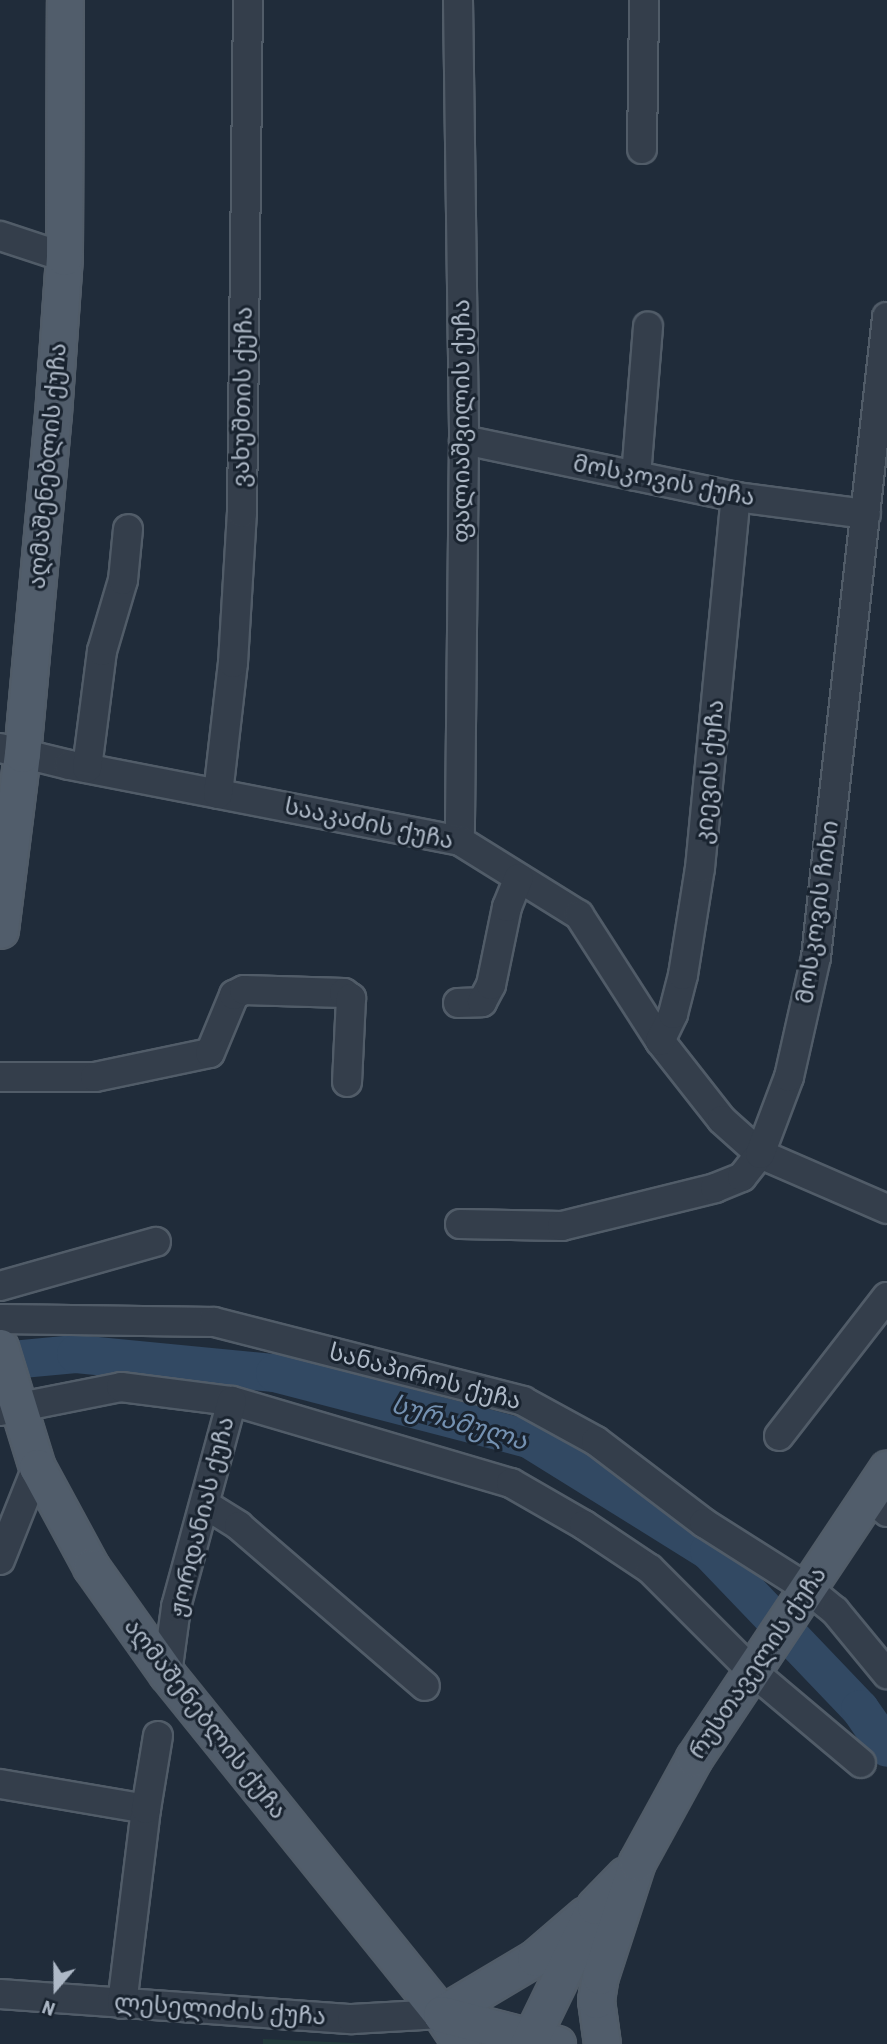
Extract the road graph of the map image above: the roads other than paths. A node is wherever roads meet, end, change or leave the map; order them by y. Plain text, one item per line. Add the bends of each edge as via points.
1 (65, 0) edge
2 (248, 0) edge
3 (458, 0) edge
4 (644, 0) edge
5 (642, 149) dead end
6 (0, 236) edge
7 (64, 257) junction
8 (887, 317) edge
9 (648, 326) dead end
10 (464, 440) junction
11 (636, 476) junction
12 (736, 497) junction
13 (866, 514) junction
14 (128, 529) dead end
15 (11, 751) edge
16 (87, 768) junction
17 (218, 794) junction
18 (460, 841) junction
19 (519, 878) junction
20 (0, 930) edge
21 (458, 1003) dead end
22 (660, 1041) junction
23 (0, 1077) edge
24 (346, 1082) dead end
25 (760, 1154) junction
26 (887, 1209) edge
27 (460, 1224) dead end
28 (156, 1242) dead end
29 (0, 1286) edge
30 (887, 1297) edge
31 (0, 1319) edge
32 (0, 1347) edge
33 (232, 1401) junction
34 (12, 1405) edge
35 (779, 1436) dead end
36 (37, 1467) junction
37 (881, 1492) edge
38 (206, 1505) junction
39 (0, 1560) edge
40 (806, 1591) junction
41 (756, 1667) junction
42 (167, 1674) junction
43 (887, 1674) edge
44 (425, 1686) dead end
45 (158, 1735) dead end
46 (862, 1763) dead end
47 (0, 1784) edge
48 (146, 1809) junction
49 (637, 1862) junction
50 (595, 1906) junction
51 (0, 1994) edge
52 (122, 2004) junction
53 (441, 2014) junction
54 (539, 2042) edge
55 (461, 2044) edge
56 (602, 2044) edge

1 - 7 main road, აღმაშენებლის ქუჩა
2 - 17 street, ვახუშთის ქუჩა via 242,513 233,663
3 - 10 street, ფალიაშვილის ქუჩა
4 - 5 street
6 - 7 street
7 - 15 main road, აღმაშენებლის ქუჩა via 53,414
8 - 13 street, მოსკოვის ჩიხი
9 - 11 street
10 - 11 street, მოსკოვის ქუჩა
10 - 18 street, ფალიაშვილის ქუჩა
11 - 12 street, მოსკოვის ქუჩა
12 - 13 street, მოსკოვის ქუჩა
12 - 22 street, კიევის ქუჩა via 700,868 673,1014
13 - 25 street, მოსკოვის ჩიხი via 816,957 789,1077
14 - 16 street via 123,580 102,651
15 - 16 street, სააკაძის ქუჩა
15 - 20 main road, აღმაშენებლის ქუჩა
16 - 17 street, სააკაძის ქუჩა
17 - 18 street, სააკაძის ქუჩა
18 - 19 street, სააკაძის ქუჩა
19 - 21 street via 507,907 491,985 482,1002
19 - 22 street, სააკაძის ქუჩა via 579,915
22 - 25 street, სააკაძის ქუჩა via 722,1119
23 - 24 street via 94,1077 210,1053 234,995 257,990 344,993 351,998
25 - 26 street, სააკაძის ქუჩა
25 - 27 street, მოსკოვის ჩიხი via 742,1177 715,1188 562,1226
28 - 29 street
30 - 35 street
31 - 40 street, სანაპიროს ქუჩა via 214,1322 523,1401 596,1441
32 - 34 main road, აღმაშენებლის ქუჩა
33 - 34 street via 121,1387
33 - 38 street, ჟორდანიას ქუჩა
33 - 41 street via 511,1483 650,1569
34 - 36 main road, აღმაშენებლის ქუჩა
36 - 39 street
36 - 42 main road, აღმაშენებლის ქუჩა via 91,1567
37 - 40 main road, რუსთაველის ქუჩა
38 - 42 street, ჟორდანიას ქუჩა via 176,1607
38 - 44 street via 239,1526
40 - 41 main road, რუსთაველის ქუჩა
40 - 43 street, სანაპიროს ქუჩა via 835,1611
41 - 46 street
41 - 49 main road, რუსთაველის ქუჩა via 694,1758
42 - 53 main road, აღმაშენებლის ქუჩა
45 - 48 street
47 - 48 street
48 - 52 street
49 - 50 main road, რუსთაველის ქუჩა
49 - 56 main road, რუსთაველის ქუჩა via 600,1976 596,2000
50 - 53 main road via 535,1958
50 - 54 main road, რუსთაველის ქუჩა
51 - 52 street, ლესელიძის ქუჩა
52 - 53 street, ლესელიძის ქუჩა via 352,2019
53 - 54 main road
53 - 55 main road, აღმაშენებლის ქუჩა

